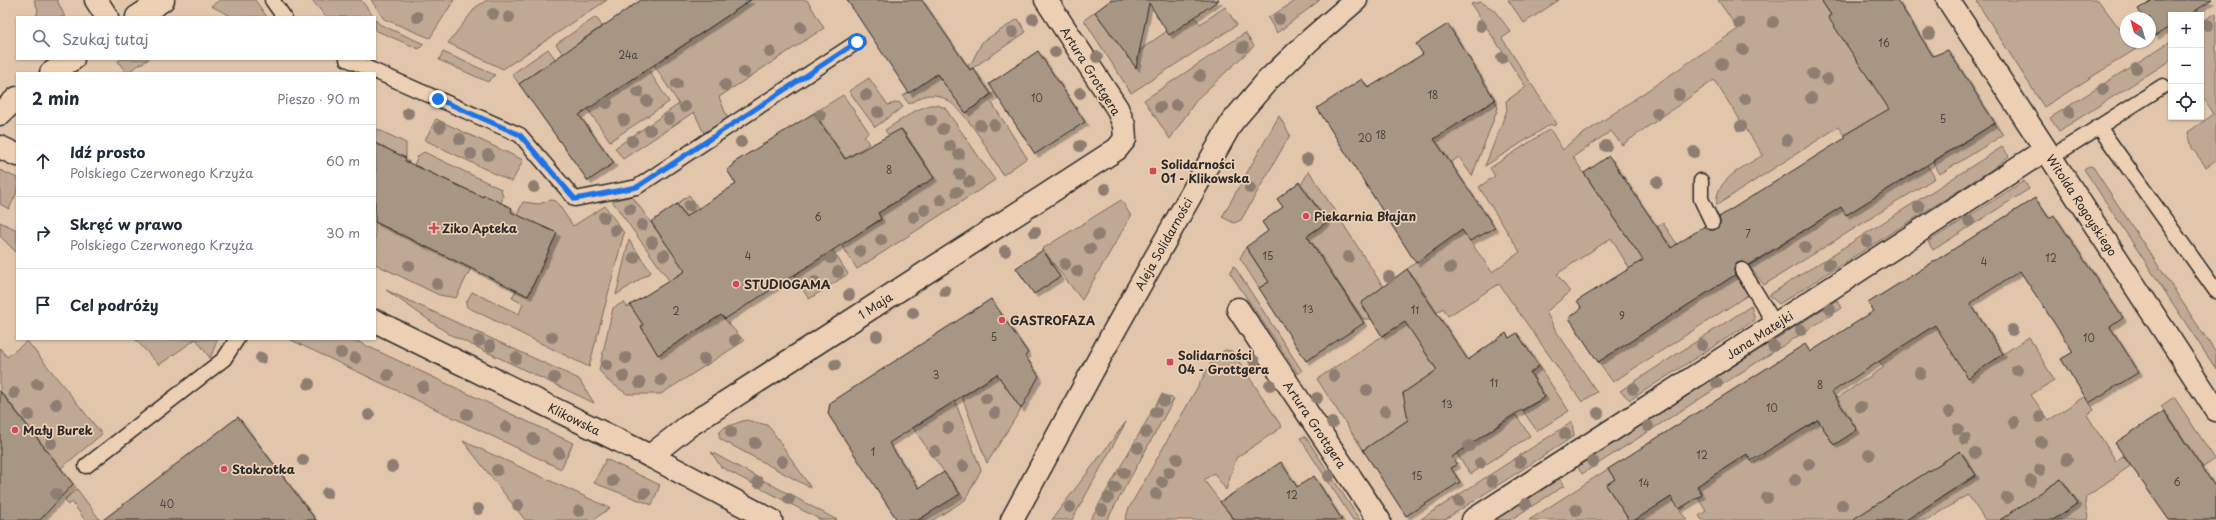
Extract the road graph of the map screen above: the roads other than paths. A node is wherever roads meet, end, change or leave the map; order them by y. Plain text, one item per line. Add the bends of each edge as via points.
1 (96, 0) edge
2 (163, 0) edge
3 (272, 0) edge
4 (1046, 0) edge
5 (1356, 0) edge
6 (1948, 0) edge
7 (106, 16) edge
8 (139, 16) edge
9 (283, 16) edge
10 (857, 42) dead end
11 (71, 60) edge
12 (349, 60) edge
13 (53, 72) edge
14 (2163, 86) dead end
15 (16, 99) edge
16 (0, 114) edge
17 (2099, 127) junction
18 (0, 147) edge
19 (16, 154) edge
20 (2048, 154) junction
21 (1103, 160) joint
22 (1701, 181) dead end
23 (1712, 222) dead end
24 (1742, 270) dead end
25 (2216, 291) edge
26 (1238, 309) dead end
27 (376, 321) edge
28 (1775, 324) junction
29 (236, 340) edge
30 (2216, 410) edge
31 (650, 456) junction
32 (86, 466) dead end
33 (771, 520) edge
34 (1012, 520) edge
35 (1379, 520) edge
36 (1473, 520) edge

1 - 7 street
2 - 8 street
3 - 9 lane
4 - 21 street, Artura Grottgera via 1117,108 1124,125 1125,139
5 - 34 street, Aleja Solidarności via 1268,80 1232,122 1113,332
6 - 20 street, Witolda Rogoyskiego
10 - 12 lane via 637,187 575,199 520,135
11 - 13 street
14 - 17 lane
15 - 16 street
17 - 20 lane
17 - 25 lane
18 - 19 street
20 - 28 street, Jana Matejki
20 - 30 street, Witolda Rogoyskiego
21 - 31 street, 1 Maja via 687,427
22 - 23 lane via 1701,200
24 - 28 lane
26 - 35 street, Artura Grottgera
27 - 31 street, Klikowska
28 - 36 street, Jana Matejki
29 - 32 lane via 224,359
31 - 33 street, Klikowska

